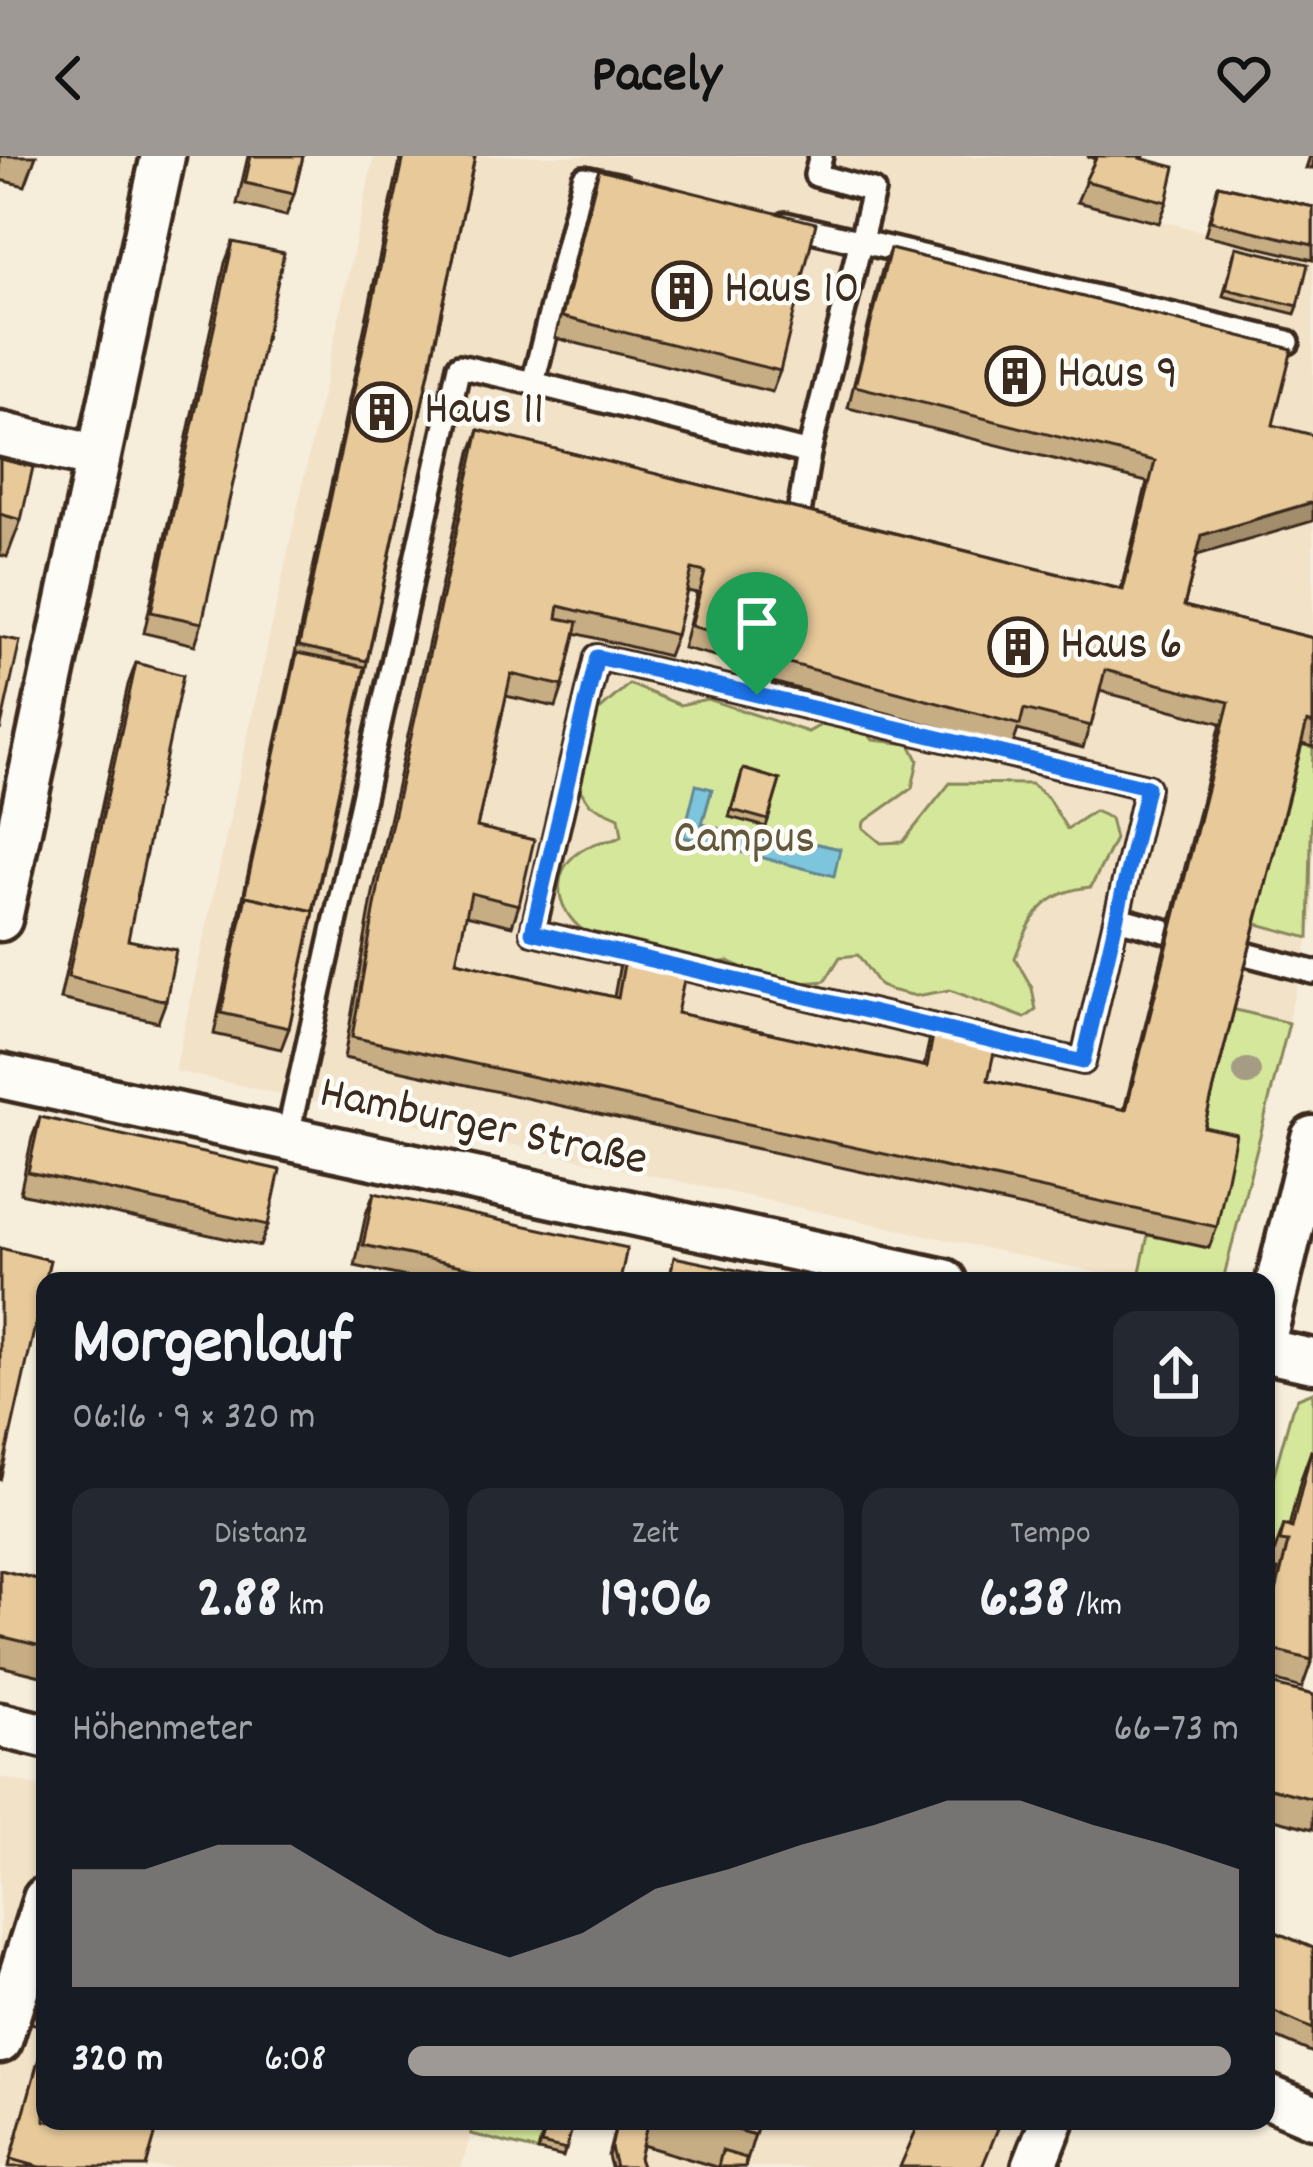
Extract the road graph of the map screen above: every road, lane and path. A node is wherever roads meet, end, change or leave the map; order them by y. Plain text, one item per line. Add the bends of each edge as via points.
1 (163, 156) edge
2 (820, 156) edge
3 (654, 194) edge
4 (769, 220) edge
5 (861, 241) junction
6 (1288, 342) edge
7 (533, 383) junction
8 (0, 434) edge
9 (809, 453) junction
10 (97, 457) junction
11 (796, 531) edge
12 (778, 614) edge
13 (757, 695) junction
14 (1118, 918) junction
15 (0, 919) edge
16 (1168, 932) edge
17 (1246, 954) edge
18 (1313, 972) edge
19 (0, 1076) edge
20 (287, 1138) junction
21 (1313, 1138) edge
22 (903, 1272) edge
23 (1275, 1294) edge
24 (1275, 1353) edge
25 (1313, 1361) edge
26 (0, 1725) edge
27 (36, 1734) edge
28 (36, 1927) edge
29 (0, 2041) edge
30 (1275, 2100) edge
31 (1313, 2116) edge
32 (1048, 2130) edge
33 (1034, 2167) edge

1 - 10 street
2 - 5 lane via 816,176 873,191
3 - 7 lane via 584,178
4 - 5 lane
5 - 6 lane
5 - 9 lane
7 - 9 lane
7 - 20 lane via 459,366
8 - 10 street
9 - 11 lane
10 - 15 street
12 - 13 lane
13 - 14 lane via 1147,787
13 - 14 lane via 597,657 532,932 1083,1062
14 - 16 lane
17 - 18 lane
19 - 20 street, Hamburger Straße
20 - 22 street, Hamburger Straße
21 - 23 street
24 - 25 street
26 - 27 street
28 - 29 street
30 - 31 street
32 - 33 street

